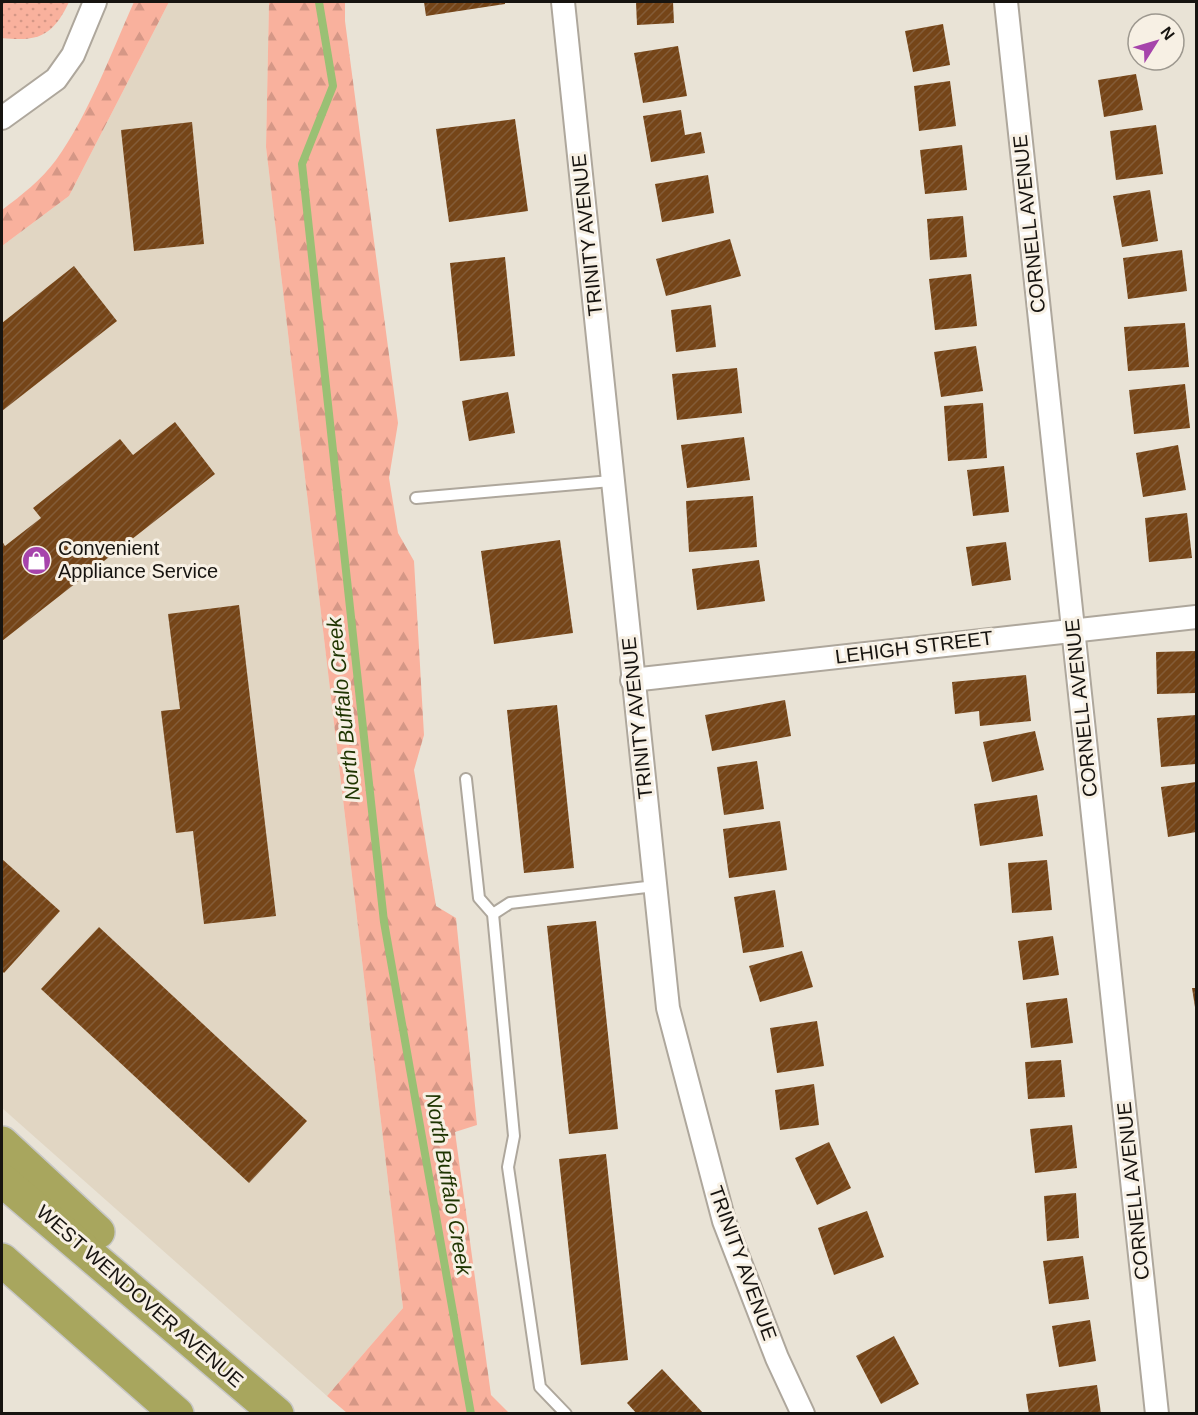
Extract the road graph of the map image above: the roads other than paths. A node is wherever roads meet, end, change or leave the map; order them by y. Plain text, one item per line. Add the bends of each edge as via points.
1 (95, 2) edge
2 (563, 2) edge
3 (1006, 2) edge
4 (2, 118) edge
5 (612, 481) junction
6 (416, 498) dead end
7 (1197, 616) edge
8 (1073, 629) junction
9 (632, 680) junction
10 (466, 778) dead end
11 (655, 886) junction
12 (493, 914) junction
13 (2, 1143) edge
14 (2, 1180) edge
15 (4, 1263) edge
16 (178, 1328) junction
17 (177, 1413) edge
18 (277, 1413) edge
19 (566, 1413) edge
20 (803, 1413) edge
21 (1157, 1413) edge

1 - 4 street via 73,55 56,79
2 - 5 street, TRINITY AVENUE
3 - 8 street, CORNELL AVENUE
5 - 6 lane
5 - 9 street, TRINITY AVENUE
7 - 8 street, LEHIGH STREET
8 - 9 street, LEHIGH STREET
8 - 21 street, CORNELL AVENUE
9 - 11 street, TRINITY AVENUE
10 - 12 lane via 479,898
11 - 12 lane via 510,903
11 - 20 street, TRINITY AVENUE via 668,1008 724,1221 777,1358
12 - 19 lane via 514,1136 508,1167 540,1387
13 - 16 highway via 101,1234
14 - 16 highway, WEST WENDOVER AVENUE
15 - 17 highway
16 - 18 highway, WEST WENDOVER AVENUE

